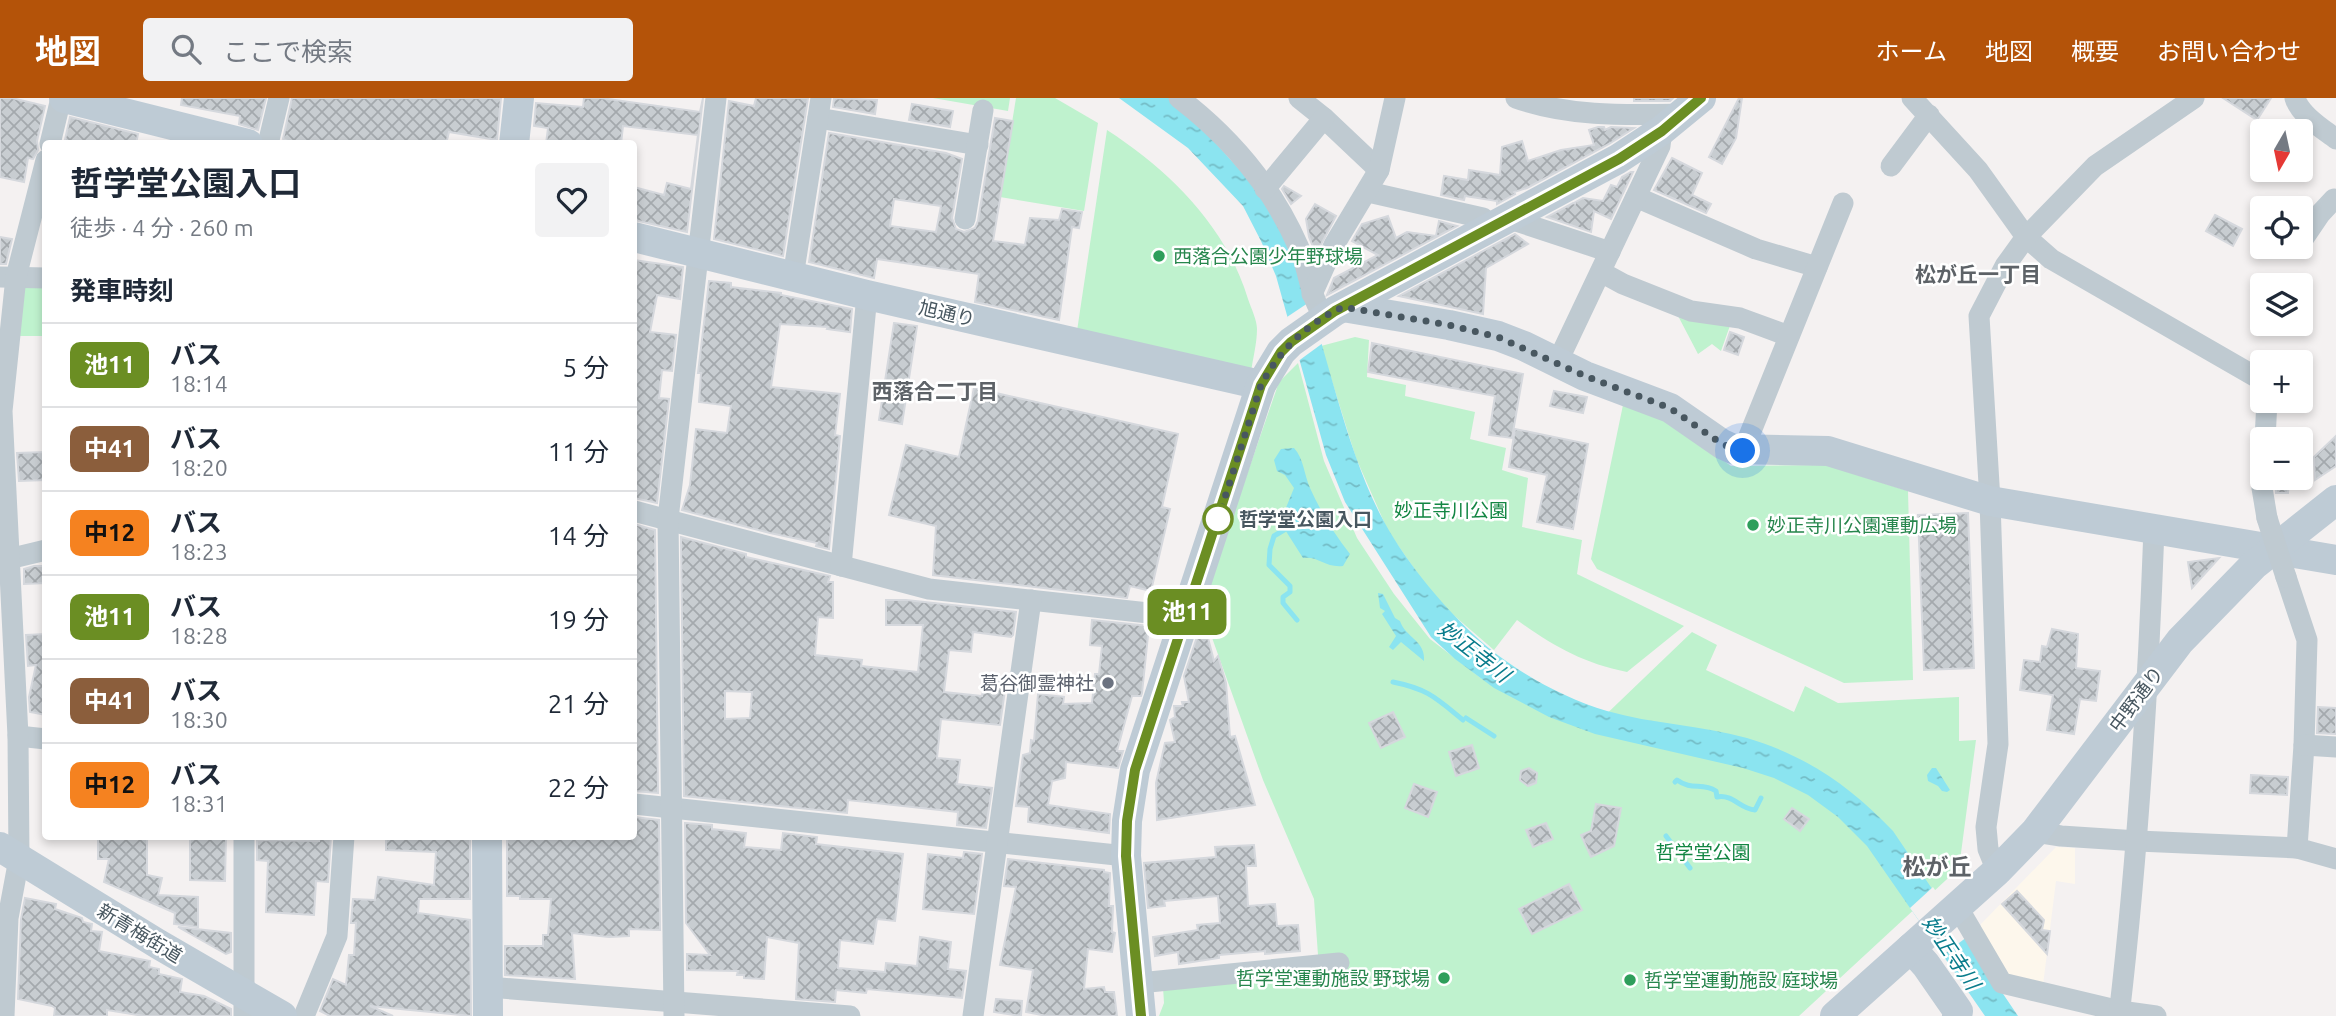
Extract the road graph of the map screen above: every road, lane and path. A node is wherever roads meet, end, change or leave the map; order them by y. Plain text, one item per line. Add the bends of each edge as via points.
1 (63, 98) edge
2 (279, 98) edge
3 (519, 98) edge
4 (716, 98) edge
5 (1179, 98) edge
6 (1298, 98) edge
7 (1395, 98) edge
8 (1516, 98) edge
9 (1912, 98) edge
10 (2194, 98) edge
11 (2295, 98) edge
12 (819, 108) edge
13 (983, 110) dead end
14 (1682, 114) edge
15 (1928, 115) junction
16 (1324, 118) junction
17 (2333, 131) edge
18 (51, 140) edge
19 (232, 140) edge
20 (269, 140) edge
21 (514, 140) edge
22 (978, 145) junction
23 (1891, 166) dead end
24 (1379, 170) junction
25 (42, 172) edge
26 (1265, 189) junction
27 (1368, 192) junction
28 (1636, 197) junction
29 (2336, 200) edge
30 (1843, 202) dead end
31 (965, 219) dead end
32 (1499, 222) junction
33 (2313, 224) edge
34 (2026, 237) junction
35 (637, 238) edge
36 (699, 252) junction
37 (1610, 252) junction
38 (1816, 267) junction
39 (1601, 272) junction
40 (8, 277) edge
41 (793, 277) junction
42 (42, 278) edge
43 (867, 295) junction
44 (1324, 311) junction
45 (1789, 336) junction
46 (1557, 363) junction
47 (2250, 374) edge
48 (1261, 385) junction
49 (1743, 451) junction
50 (2262, 490) edge
51 (2336, 500) edge
52 (1990, 501) junction
53 (637, 512) edge
54 (668, 520) junction
55 (2154, 529) junction
56 (2270, 550) junction
57 (42, 551) edge
58 (5, 560) edge
59 (2336, 560) edge
60 (841, 566) junction
61 (1031, 600) junction
62 (1185, 617) junction
63 (2149, 682) junction
64 (18, 736) junction
65 (42, 739) edge
66 (2304, 745) junction
67 (2336, 747) edge
68 (637, 804) edge
69 (671, 808) junction
70 (2035, 832) junction
71 (244, 840) edge
72 (344, 840) edge
73 (486, 840) edge
74 (2138, 841) junction
75 (997, 842) junction
76 (2297, 848) junction
77 (9, 853) edge
78 (1126, 856) junction
79 (2336, 859) edge
80 (1997, 870) junction
81 (1953, 910) junction
82 (1918, 941) junction
83 (1339, 963) dead end
84 (1139, 983) junction
85 (488, 1002) edge
86 (244, 1005) edge
87 (674, 1009) edge
88 (2119, 1014) edge
89 (4, 1016) edge
90 (282, 1016) edge
91 (304, 1016) edge
92 (850, 1016) edge
93 (973, 1016) edge
94 (1141, 1016) edge
95 (1835, 1016) edge
96 (1957, 1016) edge
97 (2156, 1016) edge

1 - 18 street
1 - 19 street
2 - 20 street
3 - 21 street
4 - 36 street
5 - 26 street via 1233,146
6 - 16 street
7 - 24 street
8 - 14 street via 1553,109 1594,113
9 - 15 street
10 - 34 street via 2095,166
11 - 17 street
12 - 22 street
12 - 41 street
13 - 22 street
14 - 28 street via 1660,146
14 - 32 street via 1619,159
15 - 23 street
15 - 34 street via 1978,170
16 - 24 street
16 - 26 street
22 - 31 street
24 - 27 street
25 - 40 street
26 - 44 street via 1300,249
27 - 32 street
27 - 44 street via 1335,245
28 - 37 street
28 - 38 street via 1756,249
29 - 33 street
30 - 38 street
32 - 37 street
32 - 44 street
34 - 47 street via 2051,259
34 - 52 street via 1979,316
35 - 36 street, 旭通り
36 - 41 street, 旭通り
36 - 54 street
37 - 39 street
38 - 45 street
39 - 45 street via 1691,311 1741,318
39 - 46 street
40 - 42 street
40 - 58 street via 2,411
41 - 43 street, 旭通り
43 - 48 street, 旭通り
43 - 60 street
44 - 46 street via 1449,325 1498,337
44 - 48 street via 1281,352
45 - 49 street
46 - 49 street via 1670,408 1722,444
48 - 62 street
49 - 52 street via 1828,450
50 - 66 street, bridge via 2307,640
51 - 56 street, 中野通り
52 - 55 street
52 - 80 street via 1998,744 1986,827 1988,849
53 - 54 street
54 - 60 street
54 - 69 street
55 - 56 street
55 - 63 street
56 - 59 street
56 - 63 street, 中野通り via 2180,641
57 - 58 street
58 - 64 street
60 - 61 street via 929,589
61 - 62 street
61 - 75 street
62 - 78 street via 1135,770
63 - 70 street, 中野通り
63 - 74 street
64 - 65 street
64 - 77 street
66 - 67 street
66 - 76 street
68 - 69 street
69 - 75 street
69 - 87 street
70 - 74 street
70 - 80 street, 中野通り
71 - 86 street
72 - 91 street via 337,936
73 - 85 street
74 - 76 street
74 - 88 street
75 - 78 street
75 - 93 street
76 - 79 street
77 - 86 street, 新青梅街道 via 158,944
77 - 89 street
78 - 84 street
80 - 81 street, 中野通り
81 - 82 street, 中野通り
81 - 88 street via 2002,983
82 - 95 street
82 - 96 street via 1926,965
83 - 84 street
84 - 94 street
85 - 87 street
86 - 90 street, 新青梅街道
87 - 92 street
88 - 97 street

